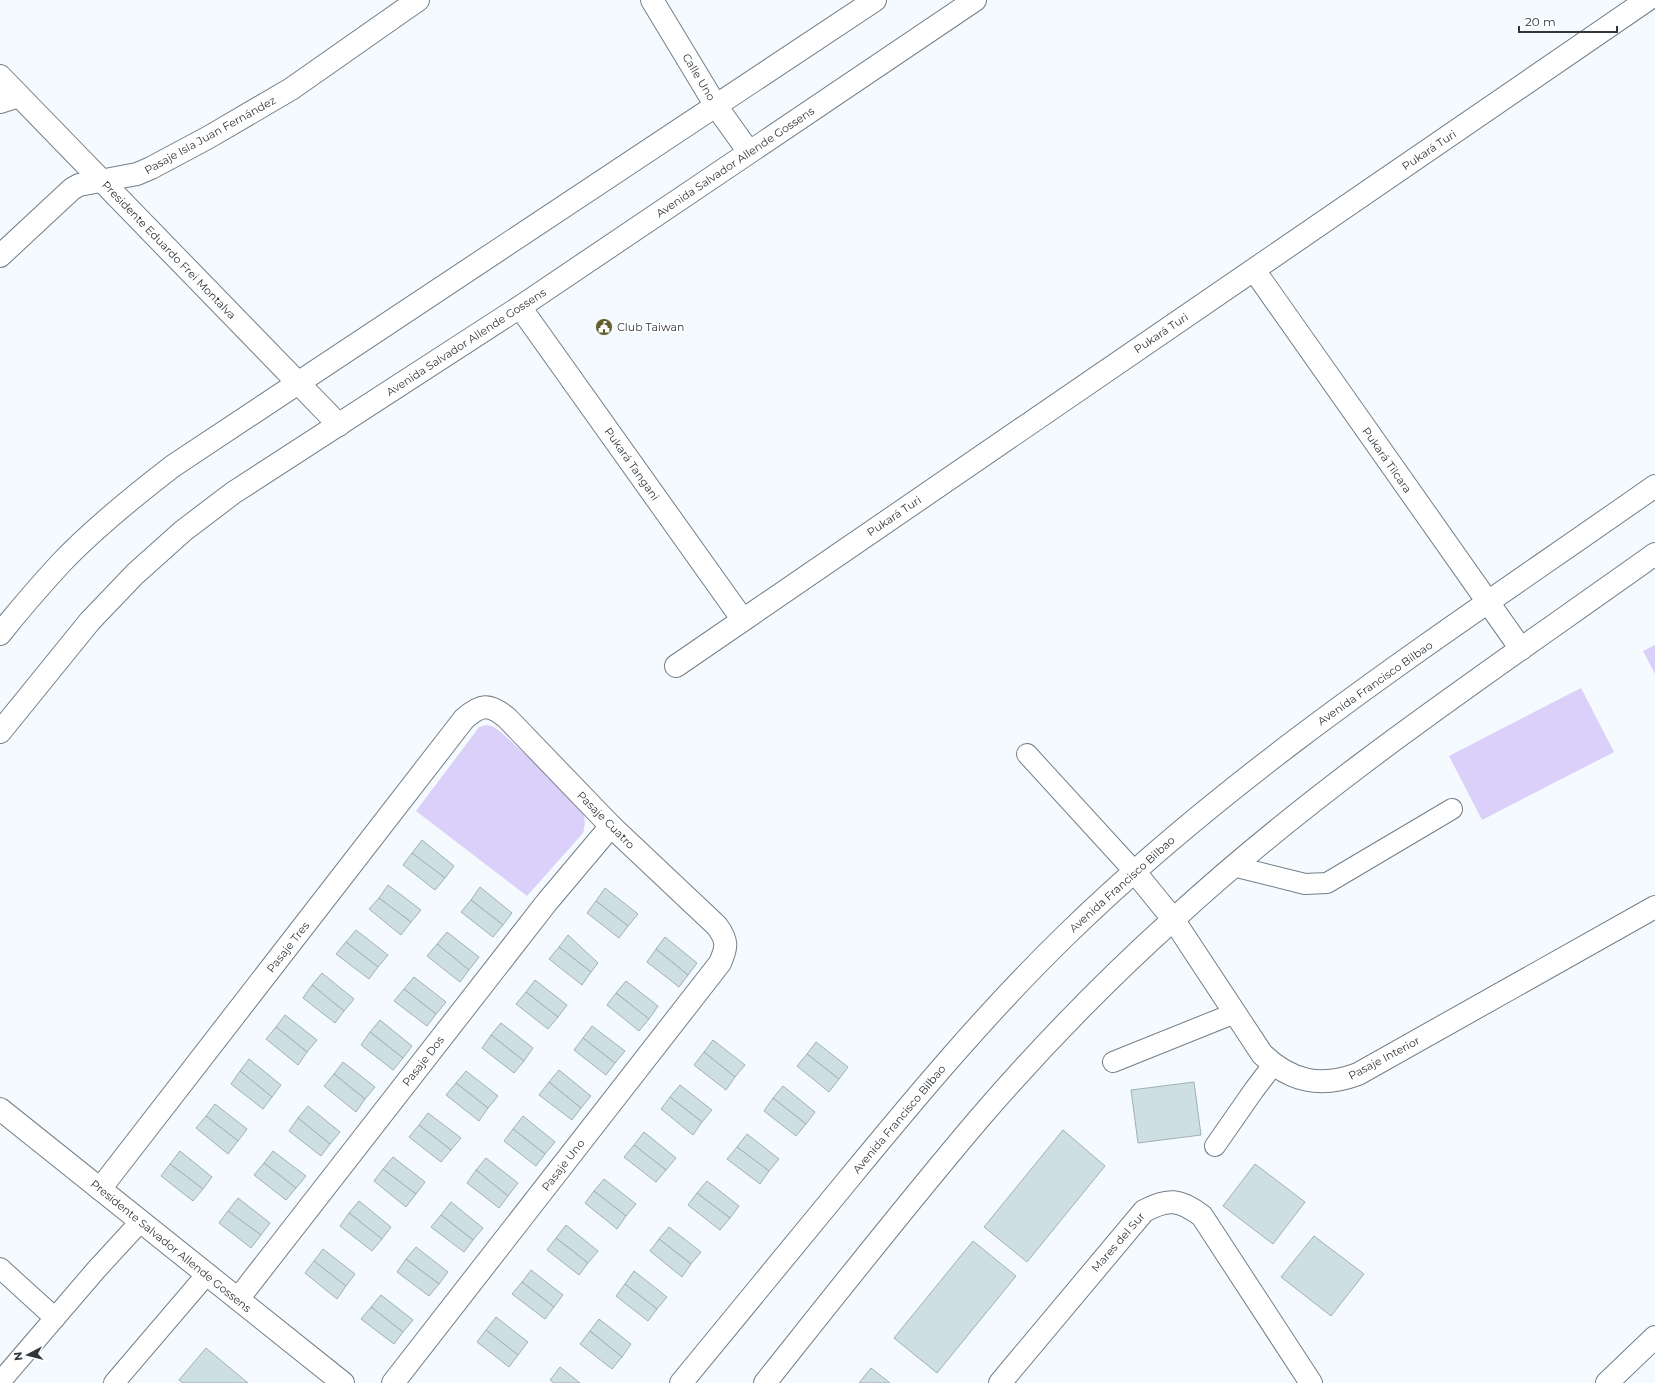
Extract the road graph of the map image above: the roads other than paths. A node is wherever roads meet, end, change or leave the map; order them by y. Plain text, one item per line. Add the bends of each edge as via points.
1 (418, 0) edge
2 (652, 0) edge
3 (875, 0) edge
4 (975, 0) edge
5 (1647, 0) edge
6 (0, 76) edge
7 (10, 99) edge
8 (716, 106) junction
9 (749, 152) junction
10 (102, 181) junction
11 (0, 256) edge
12 (1254, 270) junction
13 (520, 308) junction
14 (298, 383) junction
15 (339, 425) junction
16 (1655, 486) edge
17 (1655, 554) edge
18 (1488, 603) junction
19 (743, 620) junction
20 (0, 634) edge
21 (1521, 649) junction
22 (676, 666) dead end
23 (479, 708) joint
24 (0, 732) edge
25 (1027, 754) dead end
26 (1452, 809) dead end
27 (611, 826) junction
28 (1233, 866) junction
29 (1134, 871) junction
30 (1655, 908) edge
31 (1173, 919) junction
32 (726, 943) joint
33 (1235, 1014) junction
34 (1113, 1062) dead end
35 (1273, 1065) junction
36 (0, 1109) edge
37 (1215, 1146) dead end
38 (100, 1189) junction
39 (141, 1221) junction
40 (0, 1268) edge
41 (207, 1274) junction
42 (238, 1299) junction
43 (55, 1318) junction
44 (1655, 1337) edge
45 (0, 1382) edge
46 (114, 1383) edge
47 (343, 1383) edge
48 (393, 1383) edge
49 (681, 1383) edge
50 (764, 1383) edge
51 (1000, 1383) edge
52 (1311, 1383) edge
53 (1607, 1383) edge

1 - 10 street, Pasaje Isla Juan Fernández via 290,89 209,137 152,168 132,176
2 - 8 street, Calle Uno
3 - 8 street
4 - 9 street, Avenida Salvador Allende Gossens
5 - 12 street, Pukará Turi
6 - 7 street, Presidente Eduardo Frei Montalva
7 - 10 street, Presidente Eduardo Frei Montalva
8 - 9 street, Calle Uno
8 - 14 street
9 - 13 street, Avenida Salvador Allende Gossens
10 - 11 street, Pasaje Isla Juan Fernández via 72,189
10 - 14 street, Presidente Eduardo Frei Montalva
12 - 18 street, Pukará Tilcara
12 - 19 street, Pukará Turi
13 - 15 street, Avenida Salvador Allende Gossens
13 - 19 street, Pukará Tangani
14 - 15 street, Presidente Eduardo Frei Montalva
14 - 20 street via 173,466 133,497 61,563
15 - 24 street, Avenida Salvador Allende Gossens via 233,493 183,531 135,574 90,621
16 - 18 street, Avenida Francisco Bilbao
17 - 21 street
18 - 21 street, Pukará Tilcara
18 - 29 street, Avenida Francisco Bilbao via 1298,737 1217,800
19 - 22 street, Pukará Turi
21 - 28 street via 1358,766
23 - 27 street, Pasaje Cuatro via 497,710 507,718
23 - 38 street, Pasaje Tres via 459,726
25 - 29 lane
26 - 28 lane via 1327,883 1305,884
27 - 32 street, Pasaje Cuatro via 717,926
27 - 42 street, Pasaje Dos via 547,902
28 - 31 street
29 - 31 street, Pasaje Interior
29 - 49 street, Avenida Francisco Bilbao via 994,1008 932,1077
30 - 35 street, Pasaje Interior via 1358,1074 1330,1082 1315,1081 1286,1073
31 - 33 street, Pasaje Interior
31 - 50 street via 1106,983 980,1118
32 - 48 street, Pasaje Uno via 720,963
33 - 34 lane
33 - 35 street, Pasaje Interior via 1262,1054
35 - 37 lane
36 - 38 street, Presidente Salvador Allende Gossens
38 - 39 street, Presidente Salvador Allende Gossens
39 - 41 street, Presidente Salvador Allende Gossens
39 - 43 lane
40 - 43 lane
41 - 42 street, Presidente Salvador Allende Gossens
41 - 46 lane
42 - 47 street, Presidente Salvador Allende Gossens
43 - 45 lane
44 - 53 street
51 - 52 street, Mares del Sur via 1144,1211 1158,1203 1171,1201 1190,1207 1202,1216

